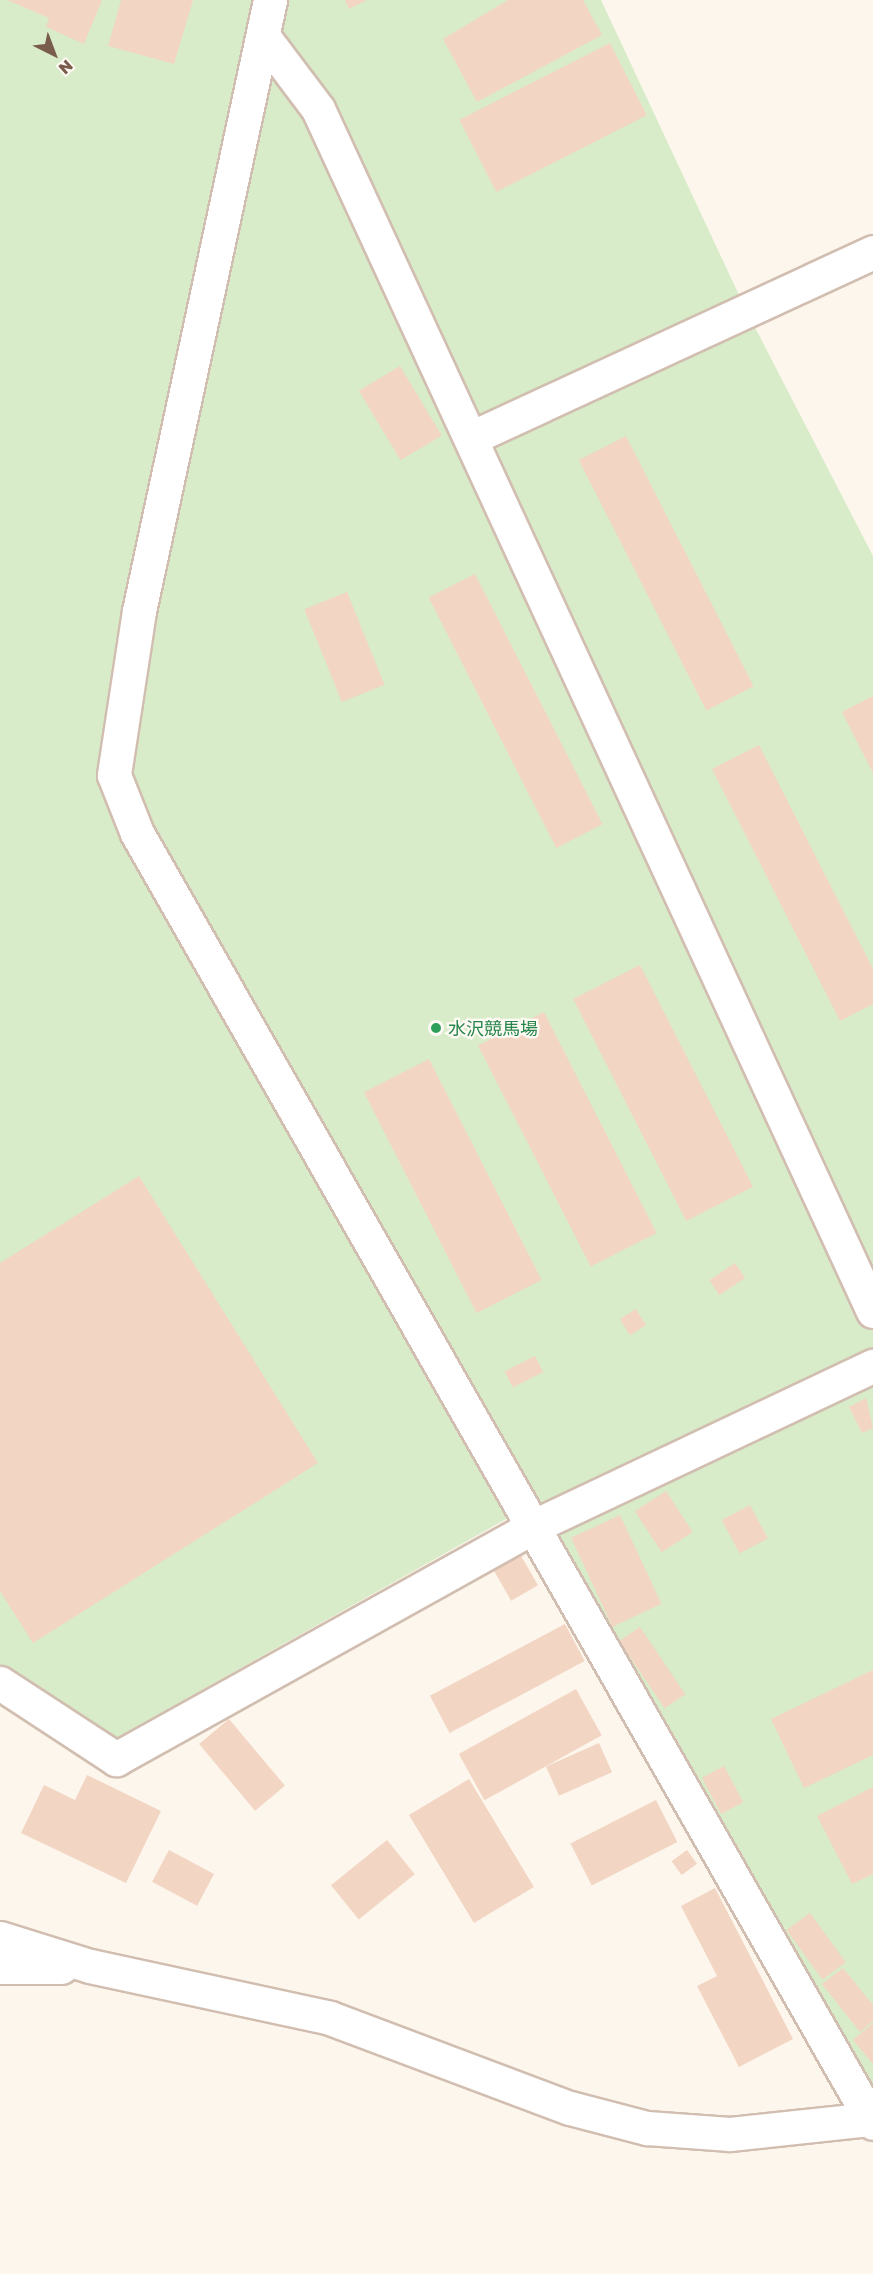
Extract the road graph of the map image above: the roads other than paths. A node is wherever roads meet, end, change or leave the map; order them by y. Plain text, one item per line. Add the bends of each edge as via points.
1 (270, 0) edge
2 (263, 36) junction
3 (873, 252) edge
4 (473, 436) junction
5 (873, 1311) edge
6 (873, 1366) edge
7 (534, 1526) junction
8 (0, 1683) edge
9 (0, 1938) edge
10 (90, 1966) junction
11 (0, 1967) edge
12 (872, 2121) edge

1 - 2 street
2 - 4 street via 318,109
2 - 7 street via 140,611 114,775 137,833
3 - 4 street
4 - 5 street
6 - 7 street
7 - 8 street via 116,1759
7 - 12 street
9 - 10 street
10 - 11 street
10 - 12 street via 330,2018 570,2108 647,2128 730,2134

